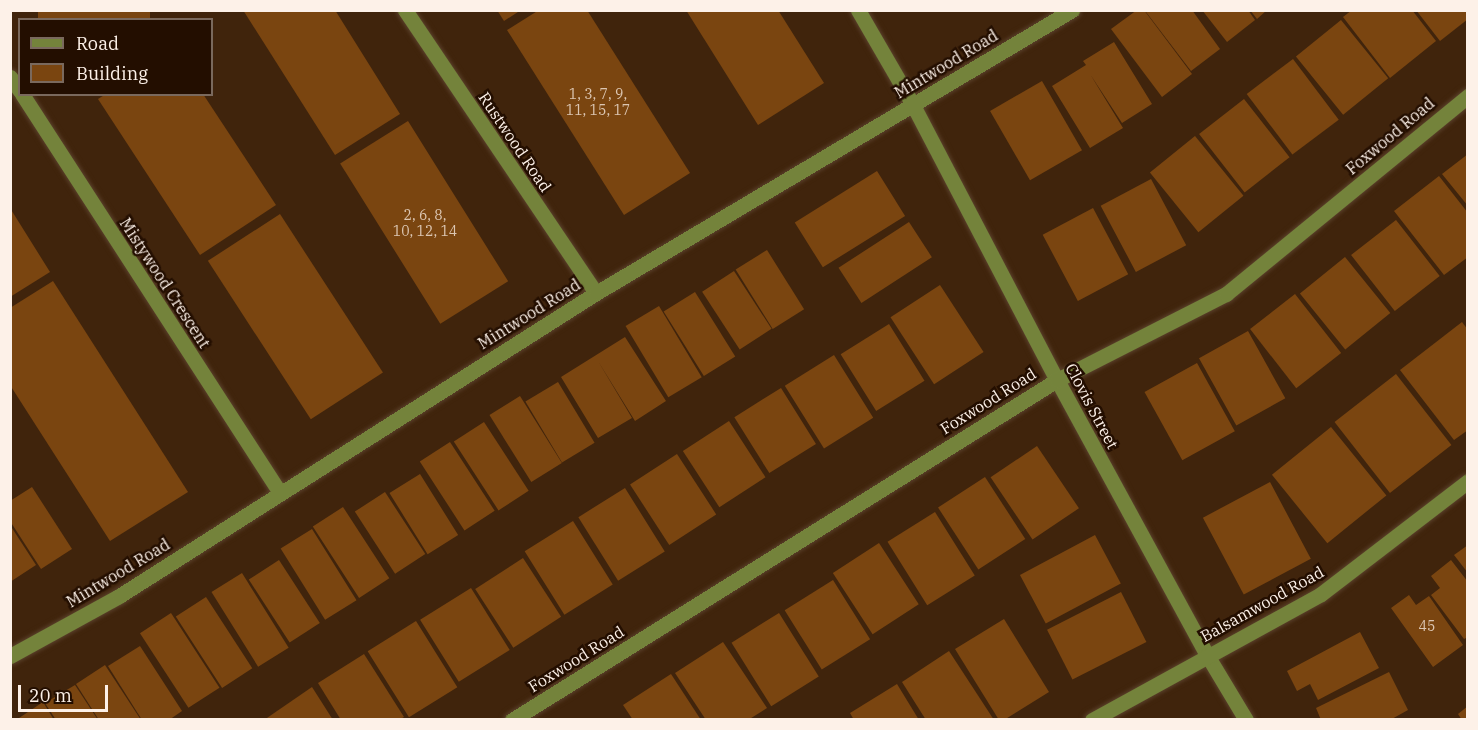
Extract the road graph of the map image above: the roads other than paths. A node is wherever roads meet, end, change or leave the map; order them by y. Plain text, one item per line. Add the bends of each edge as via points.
1 (405, 10) edge
2 (858, 10) edge
3 (1072, 10) edge
4 (23, 96) edge
5 (1467, 96) edge
6 (913, 105) junction
7 (596, 293) junction
8 (1057, 380) junction
9 (1467, 481) edge
10 (279, 492) junction
11 (1207, 655) junction
12 (10, 656) edge
13 (512, 720) edge
14 (1092, 720) edge
15 (1246, 720) edge

1 - 7 street, Rustwood Road
2 - 6 street
3 - 6 street, Mintwood Road
4 - 10 street, Mistywood Crescent
5 - 8 street, Foxwood Road via 1226,294
6 - 7 street, Mintwood Road
6 - 8 street, Clovis Street
7 - 10 street, Mintwood Road
8 - 11 street, Clovis Street
8 - 13 street, Foxwood Road
9 - 11 street, Balsamwood Road via 1333,586
10 - 12 street, Mintwood Road via 119,596
11 - 14 street, Balsamwood Road
11 - 15 street, Clovis Street

